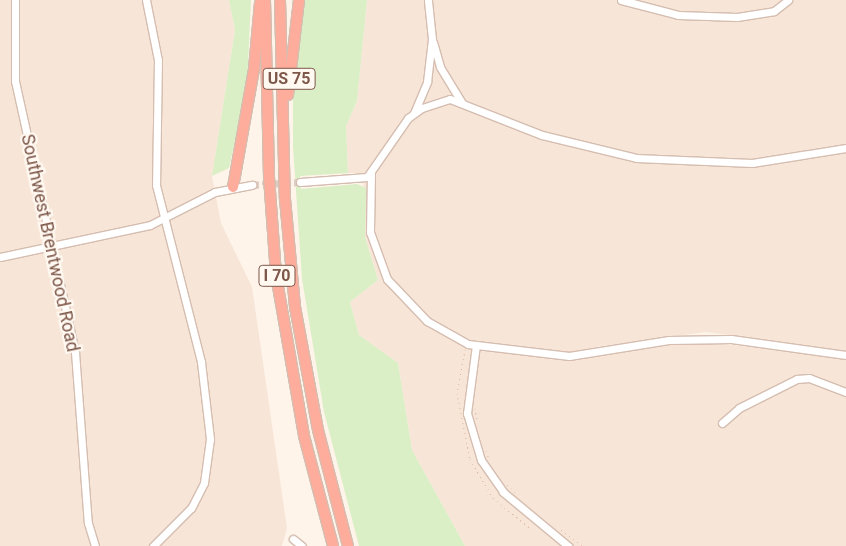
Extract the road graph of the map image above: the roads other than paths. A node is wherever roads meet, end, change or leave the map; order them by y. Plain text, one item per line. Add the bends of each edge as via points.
1 (15, 0) edge
2 (146, 0) edge
3 (261, 0) edge
4 (265, 0) edge
5 (280, 0) edge
6 (299, 0) edge
7 (428, 0) edge
8 (621, 0) edge
9 (788, 0) edge
10 (432, 39) junction
11 (462, 103) junction
12 (414, 113) junction
13 (846, 148) edge
14 (283, 158) junction
15 (370, 174) junction
16 (300, 182) tunnel mouth
17 (252, 185) tunnel mouth
18 (233, 187) junction
19 (162, 220) junction
20 (54, 245) junction
21 (0, 257) edge
22 (476, 345) junction
23 (846, 355) edge
24 (846, 392) edge
25 (722, 423) dead end
26 (293, 539) dead end
27 (95, 546) edge
28 (153, 546) edge
29 (302, 546) edge
30 (333, 546) edge
31 (348, 546) edge
32 (568, 546) edge

1 - 20 street, Southwest Brentwood Road via 12,54 18,96
2 - 19 street via 158,60 154,155
3 - 18 highway via 254,69
4 - 30 highway, I 70 via 269,177 279,299 304,436
5 - 14 highway, I 70
6 - 14 highway, US 75
7 - 10 street
8 - 9 street via 678,15 737,17 774,11
10 - 11 street via 440,67
10 - 12 street via 427,82
11 - 12 street via 443,101
11 - 13 street via 549,137 645,159 752,163
12 - 15 street
14 - 31 highway, I 70 via 301,346
15 - 16 street
15 - 22 street via 370,232 387,279 427,321
17 - 18 street
18 - 19 street
19 - 20 street
19 - 28 street via 201,362 210,439 208,468 198,495 177,526
20 - 21 street
20 - 27 street, Southwest Brentwood Road via 75,352 88,523
22 - 23 street via 569,356 669,340 731,339
22 - 32 street via 467,413 481,460 503,492
24 - 25 street via 809,378 798,379 739,408
26 - 29 street

